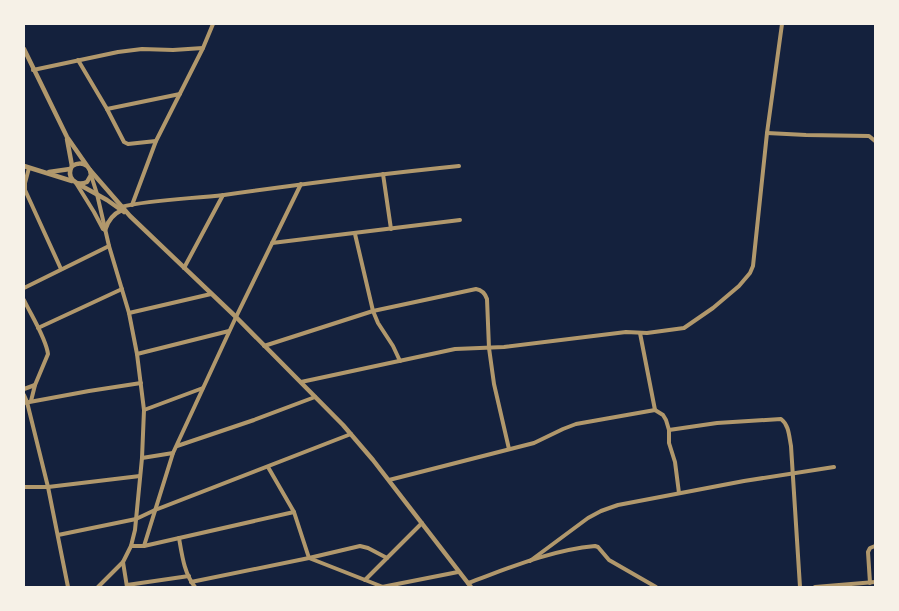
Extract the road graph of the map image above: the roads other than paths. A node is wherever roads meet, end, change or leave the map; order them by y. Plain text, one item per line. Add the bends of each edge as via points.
1 (213, 24) edge
2 (782, 24) edge
3 (202, 48) junction
4 (24, 50) edge
5 (78, 60) junction
6 (34, 70) junction
7 (180, 94) junction
8 (107, 109) junction
9 (767, 133) junction
10 (67, 137) junction
11 (156, 141) junction
12 (875, 141) edge
13 (24, 166) edge
14 (459, 166) dead end
15 (29, 168) junction
16 (71, 168) junction
17 (89, 171) junction
18 (45, 173) junction
19 (383, 174) junction
20 (76, 183) junction
21 (302, 184) junction
22 (97, 194) junction
23 (223, 195) junction
24 (132, 205) junction
25 (121, 208) junction
26 (460, 220) dead end
27 (391, 229) junction
28 (105, 232) junction
29 (355, 234) junction
30 (272, 243) junction
31 (109, 246) junction
32 (184, 268) junction
33 (61, 269) junction
34 (24, 288) edge
35 (122, 289) junction
36 (211, 294) junction
37 (24, 300) edge
38 (373, 312) junction
39 (128, 313) junction
40 (236, 317) junction
41 (38, 328) junction
42 (229, 331) junction
43 (640, 333) junction
44 (264, 346) junction
45 (489, 348) junction
46 (137, 354) junction
47 (400, 361) junction
48 (301, 382) junction
49 (142, 383) junction
50 (35, 385) junction
51 (204, 387) junction
52 (24, 389) edge
53 (24, 395) edge
54 (316, 397) junction
55 (27, 402) edge
56 (144, 410) junction
57 (655, 410) junction
58 (669, 430) junction
59 (351, 434) junction
60 (177, 446) junction
61 (509, 449) junction
62 (173, 453) junction
63 (142, 458) junction
64 (268, 467) junction
65 (834, 467) dead end
66 (793, 473) junction
67 (140, 476) junction
68 (388, 480) junction
69 (24, 487) edge
70 (48, 487) junction
71 (678, 493) junction
72 (155, 510) junction
73 (294, 512) junction
74 (136, 519) junction
75 (422, 523) junction
76 (58, 535) junction
77 (179, 538) junction
78 (131, 546) junction
79 (144, 546) junction
80 (875, 546) edge
81 (309, 558) junction
82 (386, 558) junction
83 (530, 561) junction
84 (123, 562) junction
85 (458, 572) junction
86 (189, 576) junction
87 (365, 580) junction
88 (191, 582) junction
89 (875, 582) edge
90 (870, 583) junction
91 (469, 585) edge
92 (127, 586) edge
93 (68, 587) edge
94 (98, 587) edge
95 (195, 587) edge
96 (383, 587) edge
97 (656, 587) edge
98 (800, 587) edge
99 (815, 587) edge

1 - 3 street
2 - 9 street
3 - 5 street via 142,49
3 - 7 street
4 - 6 street
5 - 6 street
5 - 8 street
6 - 10 street
7 - 8 street
7 - 11 street
8 - 11 street via 125,144
9 - 12 street via 869,136
9 - 43 street via 750,273 739,286 688,326
10 - 16 street
10 - 17 street
11 - 24 street
13 - 15 street
14 - 19 street
15 - 18 street
15 - 33 street via 25,190
16 - 17 street via 85,164
16 - 18 street
16 - 20 street via 71,178
17 - 20 street via 87,182
17 - 22 street
17 - 25 street
18 - 20 street
19 - 21 street
19 - 27 street
20 - 22 street
20 - 28 street
21 - 23 street
21 - 30 street
22 - 25 street
22 - 28 street
23 - 24 street
23 - 32 street
24 - 25 street
25 - 28 street via 110,218
25 - 32 street
26 - 27 street
27 - 29 street
28 - 31 street
29 - 30 street
29 - 38 street
30 - 40 street
31 - 33 street
31 - 35 street
32 - 36 street
33 - 34 street
35 - 39 street
35 - 41 street
36 - 39 street
36 - 40 street
37 - 41 street
38 - 44 street
38 - 45 street via 480,290 487,299
38 - 47 street
39 - 46 street
40 - 42 street
40 - 44 street
41 - 50 street via 48,354
42 - 46 street
42 - 51 street
43 - 45 street
43 - 57 street
44 - 48 street
45 - 47 street via 455,349
45 - 61 street
46 - 49 street
47 - 48 street
48 - 54 street
49 - 55 street
49 - 56 street
50 - 52 street
50 - 55 street
51 - 56 street
51 - 60 street
53 - 55 street
54 - 59 street
54 - 60 street
55 - 70 street
56 - 63 street
57 - 58 street via 664,415
57 - 61 street via 576,424 534,443
58 - 66 street via 780,419 789,432
58 - 71 street
59 - 64 street
59 - 68 street
60 - 62 street
61 - 68 street
62 - 63 street
62 - 72 street
63 - 67 street
64 - 72 street
64 - 73 street
65 - 66 street
66 - 71 street
66 - 98 street
67 - 70 street
67 - 74 street
68 - 75 street
69 - 70 street
70 - 76 street
71 - 83 street via 601,510
72 - 74 street
72 - 79 street
73 - 77 street
73 - 81 street
74 - 76 street
74 - 78 street
75 - 82 street
75 - 85 street
76 - 93 street
77 - 79 street
77 - 86 street
78 - 79 street
78 - 84 street
80 - 90 street via 868,552
81 - 82 street via 360,546
81 - 87 street
81 - 88 street
82 - 87 street
83 - 91 street
83 - 97 street via 595,546 609,560
84 - 92 street
84 - 94 street
85 - 91 street
85 - 96 street
86 - 88 street
86 - 92 street
87 - 96 street
88 - 95 street
89 - 90 street
90 - 99 street

